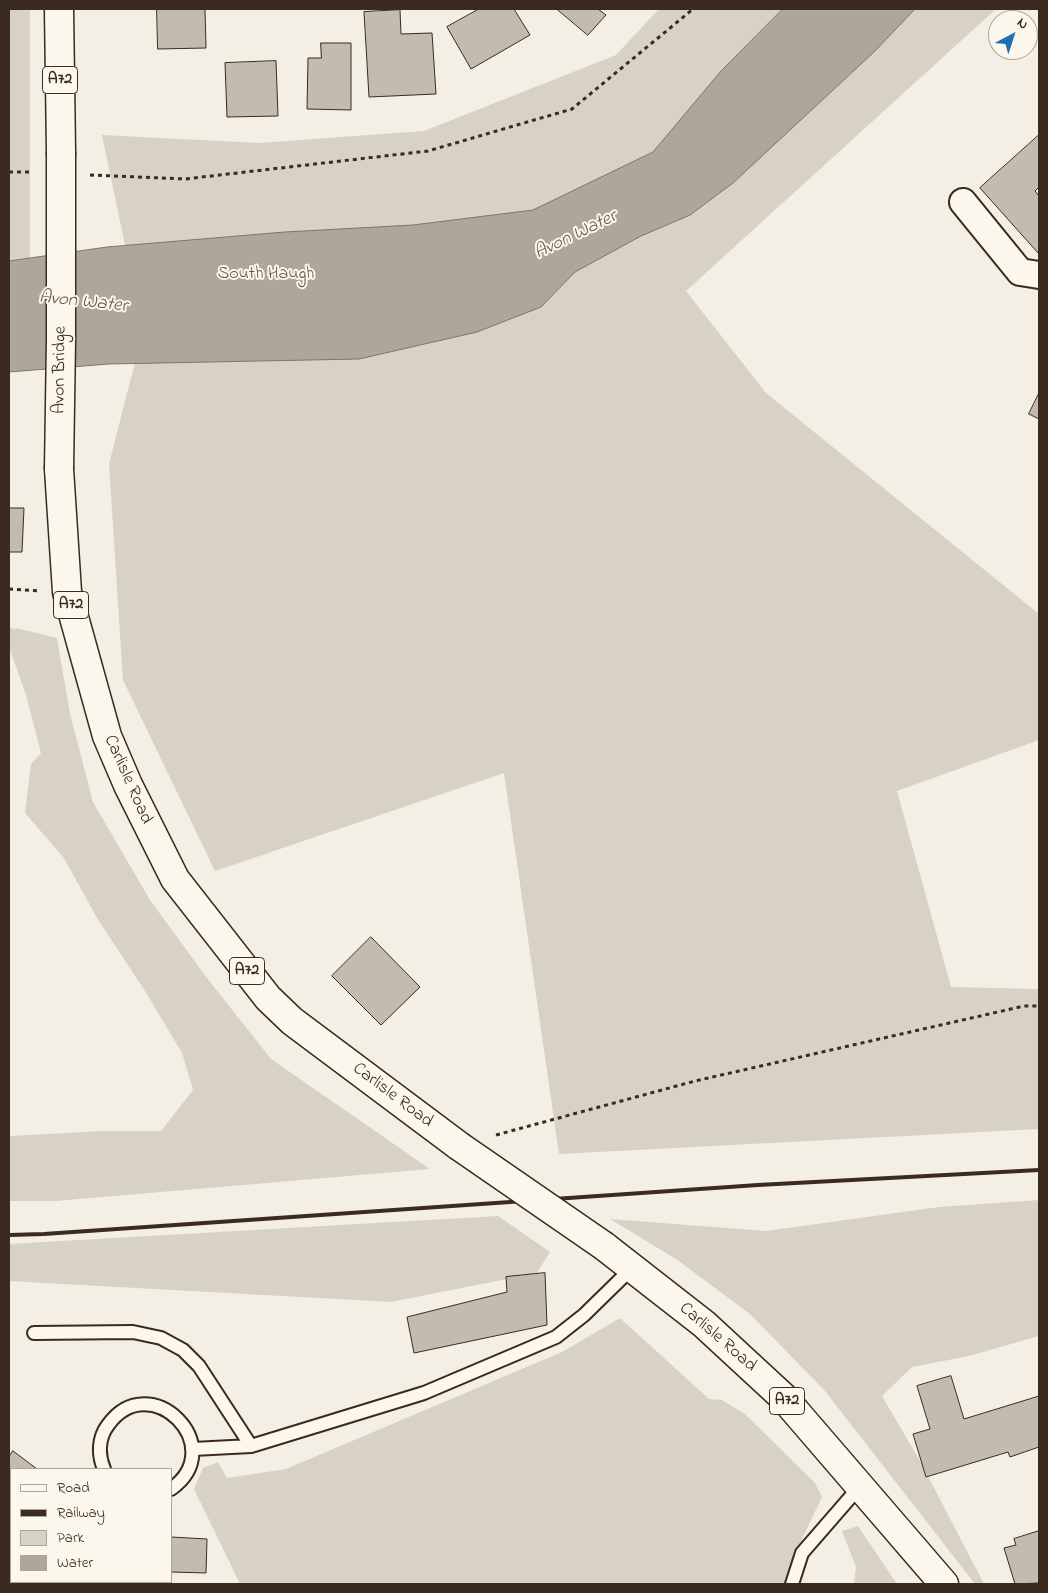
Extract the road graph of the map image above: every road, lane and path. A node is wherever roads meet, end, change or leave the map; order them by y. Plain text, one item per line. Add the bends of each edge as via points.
1 (59, 9) edge
2 (693, 9) edge
3 (9, 172) edge
4 (38, 173) dead end
5 (87, 175) dead end
6 (963, 202) dead end
7 (1039, 275) edge
8 (59, 469) joint
9 (1039, 1006) edge
10 (459, 1146) junction
11 (632, 1268) junction
12 (34, 1333) dead end
13 (251, 1446) junction
14 (193, 1450) junction
15 (104, 1468) edge
16 (861, 1485) junction
17 (172, 1488) edge
18 (792, 1584) edge
19 (944, 1584) edge

1 - 8 main road, Avon Bridge / A72, bridge via 62,340
2 - 5 path via 572,109 428,150 185,179
3 - 4 path
6 - 7 street via 1020,272
8 - 10 main road, Carlisle Road / A72 via 67,592 107,736 175,879 268,998 286,1016
9 - 10 path via 1024,1006 694,1081
10 - 11 main road, Carlisle Road / A72, bridge
11 - 13 lane via 584,1315 556,1337 424,1393
11 - 16 main road, Carlisle Road / A72 via 704,1324 783,1397
12 - 13 lane via 133,1332 161,1338 183,1350 199,1366
13 - 14 lane
14 - 15 lane via 189,1434 171,1412 141,1404 113,1418 104,1430 100,1446
14 - 17 lane via 184,1478
16 - 18 lane via 802,1553
16 - 19 main road, Carlisle Road / A72

